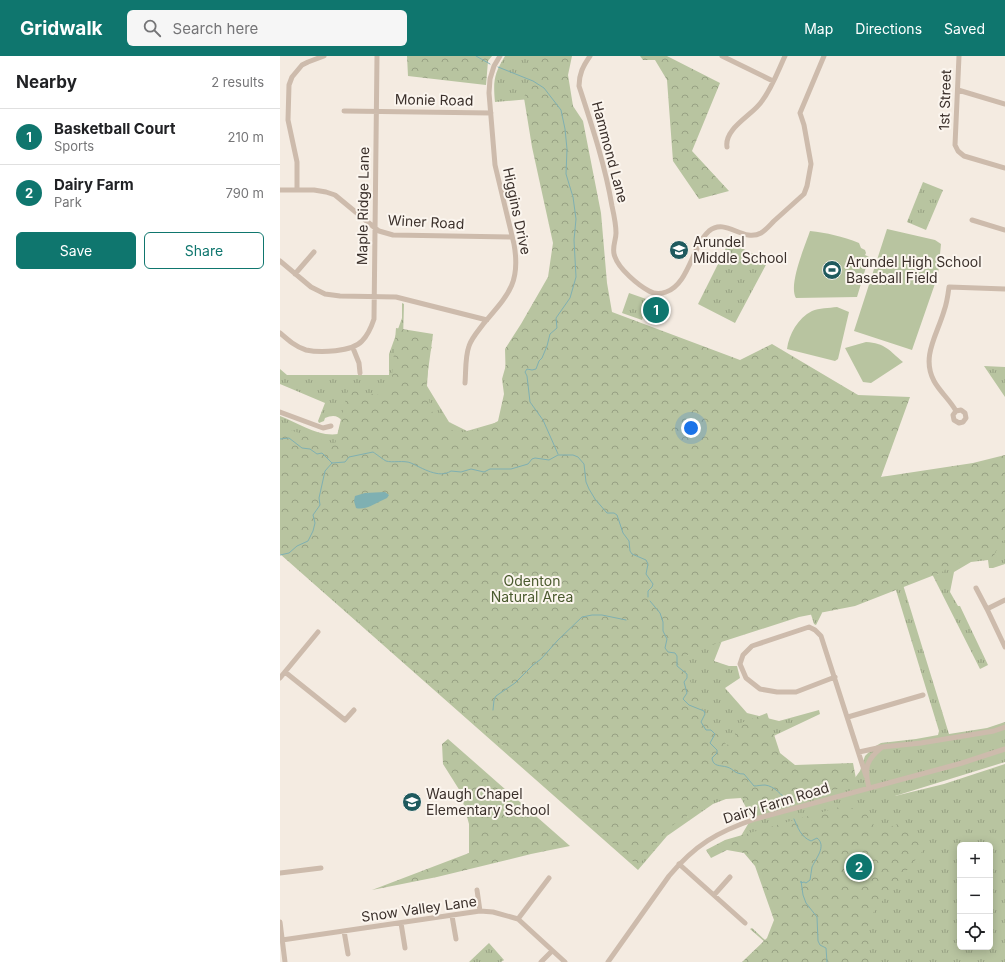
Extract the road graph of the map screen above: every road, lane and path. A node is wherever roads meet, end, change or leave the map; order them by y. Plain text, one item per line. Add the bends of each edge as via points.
1 (324, 56) edge
2 (377, 56) edge
3 (500, 56) edge
4 (590, 56) edge
5 (722, 56) edge
6 (785, 56) edge
7 (824, 56) edge
8 (959, 56) edge
9 (773, 81) junction
10 (958, 90) junction
11 (1005, 104) edge
12 (344, 111) dead end
13 (376, 112) junction
14 (491, 113) junction
15 (727, 147) dead end
16 (1005, 168) edge
17 (280, 190) edge
18 (297, 190) junction
19 (972, 220) dead end
20 (375, 228) junction
21 (1005, 230) edge
22 (512, 237) junction
23 (314, 252) dead end
24 (280, 262) edge
25 (295, 274) junction
26 (1005, 289) edge
27 (374, 296) junction
28 (487, 320) junction
29 (280, 333) edge
30 (353, 348) junction
31 (360, 373) dead end
32 (466, 383) dead end
33 (956, 411) dead end
34 (280, 412) edge
35 (331, 426) dead end
36 (976, 588) dead end
37 (1005, 600) edge
38 (987, 609) junction
39 (318, 632) dead end
40 (1005, 647) edge
41 (285, 672) junction
42 (835, 677) junction
43 (280, 678) edge
44 (923, 695) dead end
45 (354, 710) dead end
46 (848, 717) junction
47 (1005, 727) edge
48 (882, 747) junction
49 (1005, 749) edge
50 (859, 752) junction
51 (866, 776) junction
52 (869, 788) junction
53 (679, 864) junction
54 (321, 868) dead end
55 (280, 873) edge
56 (730, 877) dead end
57 (548, 878) dead end
58 (477, 890) dead end
59 (714, 895) junction
60 (480, 911) junction
61 (452, 916) junction
62 (518, 919) junction
63 (280, 922) edge
64 (401, 923) junction
65 (745, 923) dead end
66 (344, 931) junction
67 (456, 939) dead end
68 (282, 940) junction
69 (405, 948) dead end
70 (552, 951) junction
71 (348, 954) dead end
72 (285, 962) edge
73 (541, 962) edge
74 (565, 962) edge
75 (608, 962) edge

1 - 18 street via 302,65 289,85 288,120 297,162
2 - 13 street, Maple Ridge Lane
3 - 14 street, Higgins Drive via 490,79
4 - 7 street, Hammond Lane via 581,70 580,86 608,181 616,233 614,256 622,269 656,294 675,287 702,240 710,231 726,227 750,236 760,233 804,194 811,164 800,112
5 - 9 street
6 - 9 street
8 - 10 street, 1st Street
9 - 15 street via 762,102 730,133
10 - 11 street
10 - 16 street, 1st Street via 955,144 958,151 964,156
12 - 13 street, Monie Road
13 - 14 street, Monie Road
13 - 20 street, Maple Ridge Lane
14 - 22 street, Higgins Drive via 495,165
17 - 18 street, Winer Road
18 - 20 street, Winer Road via 335,195
19 - 21 street
20 - 22 street, Winer Road via 393,234
20 - 27 street, Maple Ridge Lane
22 - 28 street, Higgins Drive via 516,255 514,282 509,293
23 - 25 street
24 - 25 street
25 - 27 street via 325,294
26 - 33 street via 949,287 945,310 928,360 934,381
27 - 28 street via 396,297
27 - 30 street, Maple Ridge Lane via 374,320 369,333
28 - 32 street, Higgins Drive via 469,346
29 - 30 street via 290,342 306,350 339,351
30 - 31 street
34 - 35 street via 323,428
36 - 38 street
37 - 38 street
38 - 40 street
39 - 41 street
41 - 43 street
41 - 45 street via 345,720
42 - 42 street via 796,692 777,692 760,688 746,678 740,664 743,655 752,646 809,627 821,636
42 - 46 street
44 - 46 street
46 - 50 street
47 - 48 street via 921,743
48 - 50 street
48 - 51 street via 870,758
49 - 52 street, Dairy Farm Road
50 - 51 street
51 - 52 street
52 - 53 street, Dairy Farm Road via 755,819 724,831 707,840
53 - 59 street
53 - 75 street, Dairy Farm Road
54 - 55 street
56 - 59 street
57 - 62 street
58 - 60 street
59 - 65 street
60 - 61 street, Snow Valley Lane
60 - 62 street, Snow Valley Lane
61 - 64 street, Snow Valley Lane
61 - 67 street
62 - 70 street, Snow Valley Lane
63 - 68 street
64 - 66 street, Snow Valley Lane
64 - 69 street
66 - 68 street, Snow Valley Lane
66 - 71 street
68 - 72 street
70 - 73 street
70 - 74 street, Snow Valley Lane

